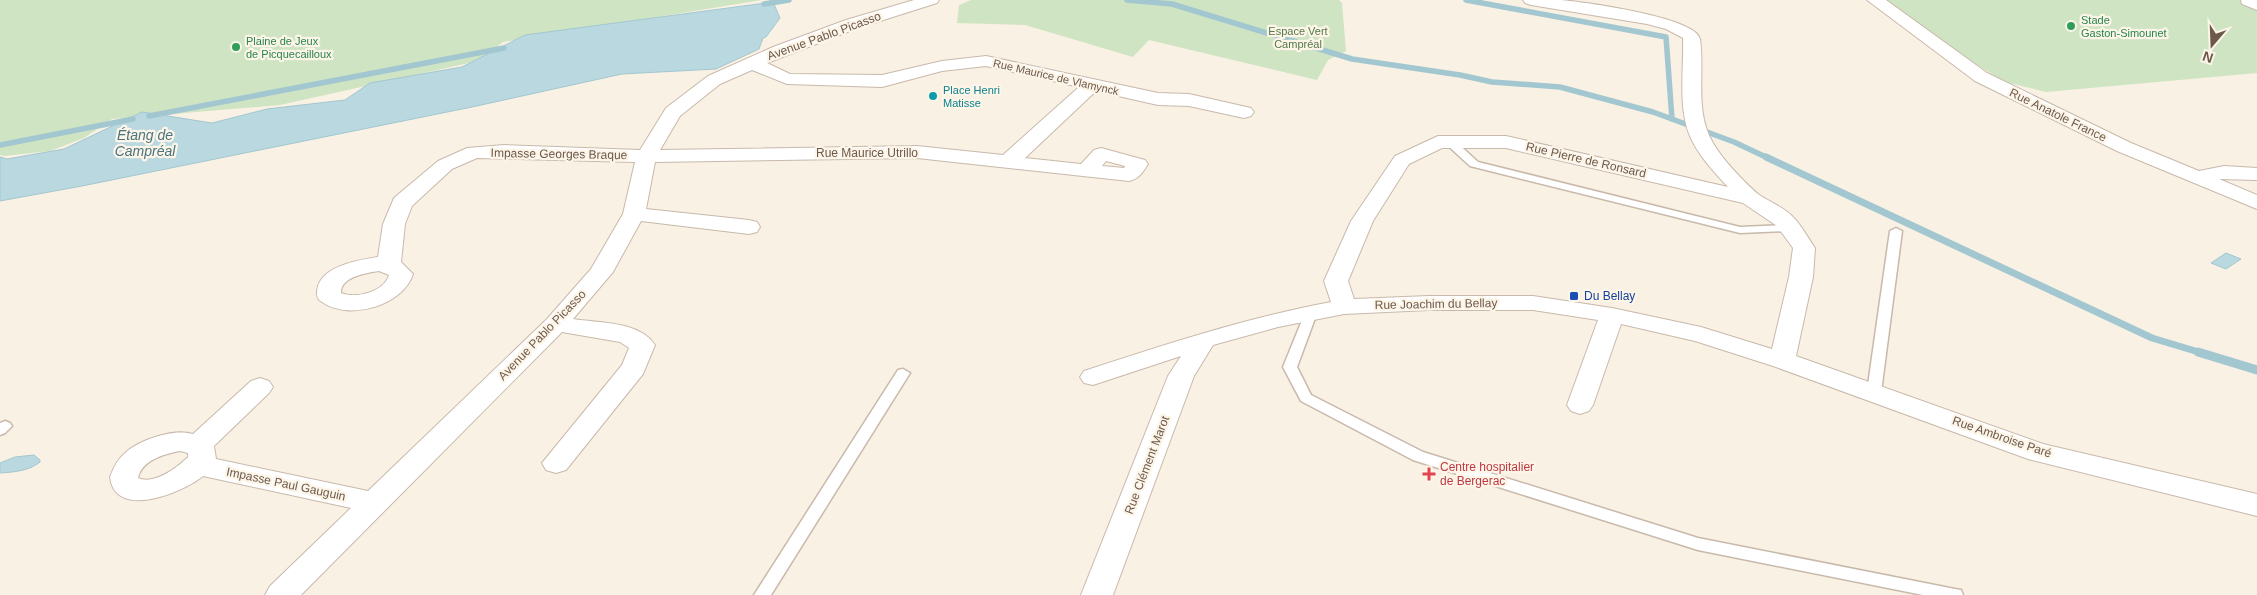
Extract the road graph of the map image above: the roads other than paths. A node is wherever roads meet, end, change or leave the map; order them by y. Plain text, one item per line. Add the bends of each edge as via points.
1 (931, 0) edge
2 (1531, 0) edge
3 (1875, 0) edge
4 (2254, 0) edge
5 (2257, 5) edge
6 (752, 63) junction
7 (1092, 85) junction
8 (1244, 112) dead end
9 (1450, 142) junction
10 (646, 156) junction
11 (1009, 162) junction
12 (1087, 170) dead end
13 (2257, 174) edge
14 (2197, 178) junction
15 (1750, 198) junction
16 (2257, 203) edge
17 (634, 214) junction
18 (749, 227) dead end
19 (1789, 228) junction
20 (1896, 231) dead end
21 (390, 264) dead end
22 (1344, 307) junction
23 (1311, 313) junction
24 (1612, 315) junction
25 (556, 324) junction
26 (1204, 340) junction
27 (1782, 360) junction
28 (903, 372) dead end
29 (1093, 377) dead end
30 (260, 387) dead end
31 (1874, 392) junction
32 (1580, 405) dead end
33 (556, 463) dead end
34 (374, 503) junction
35 (2257, 505) edge
36 (281, 595) edge
37 (762, 595) edge
38 (1097, 595) edge
39 (1955, 595) edge

1 - 6 street, Avenue Pablo Picasso via 852,24
2 - 15 street via 1647,19 1672,25 1691,36 1692,93 1697,128 1713,156
3 - 14 street, Rue Anatole France via 1981,76 2051,113
4 - 5 street via 2248,1
6 - 7 street, Rue Maurice de Vlamynck via 787,79 882,81 942,66 986,61
6 - 10 street, Avenue Pablo Picasso via 714,80 673,112
7 - 8 street, Rue Maurice de Vlamynck
7 - 11 street
9 - 15 street, Rue Pierre de Ronsard via 1506,142
9 - 19 lane via 1474,164 1740,230
9 - 22 street, Rue Pierre de Ronsard via 1438,142 1402,160 1362,221 1336,281
10 - 11 street, Rue Maurice Utrillo via 917,152
10 - 17 street, Avenue Pablo Picasso
10 - 21 street, Impasse Georges Braque via 474,152 445,164 402,203 394,224
11 - 12 street, Rue Maurice Utrillo
13 - 14 street via 2224,172
14 - 16 street, Rue Anatole France
15 - 19 street, Rue Pierre de Ronsard via 1785,221
17 - 18 street
17 - 25 street, Avenue Pablo Picasso via 601,272
19 - 27 street, Rue Pierre de Ronsard via 1804,248 1801,277
20 - 31 lane
22 - 23 street, Rue Joachim du Bellay
22 - 24 street, Rue Joachim du Bellay via 1533,303
23 - 26 street, Rue Joachim du Bellay
23 - 39 lane via 1290,367 1306,398 1418,456 1698,544
24 - 27 street, Rue Joachim du Bellay via 1701,335
24 - 32 street
25 - 33 street via 627,335 643,345 634,368
25 - 34 street, Avenue Pablo Picasso
26 - 29 street, Rue Joachim du Bellay
26 - 38 street, Rue Clément Marot via 1181,376
27 - 31 street, Rue Ambroise Paré
28 - 37 lane
30 - 34 street, Impasse Paul Gauguin via 198,455
31 - 35 street, Rue Ambroise Paré via 2038,452
34 - 36 street, Avenue Pablo Picasso

